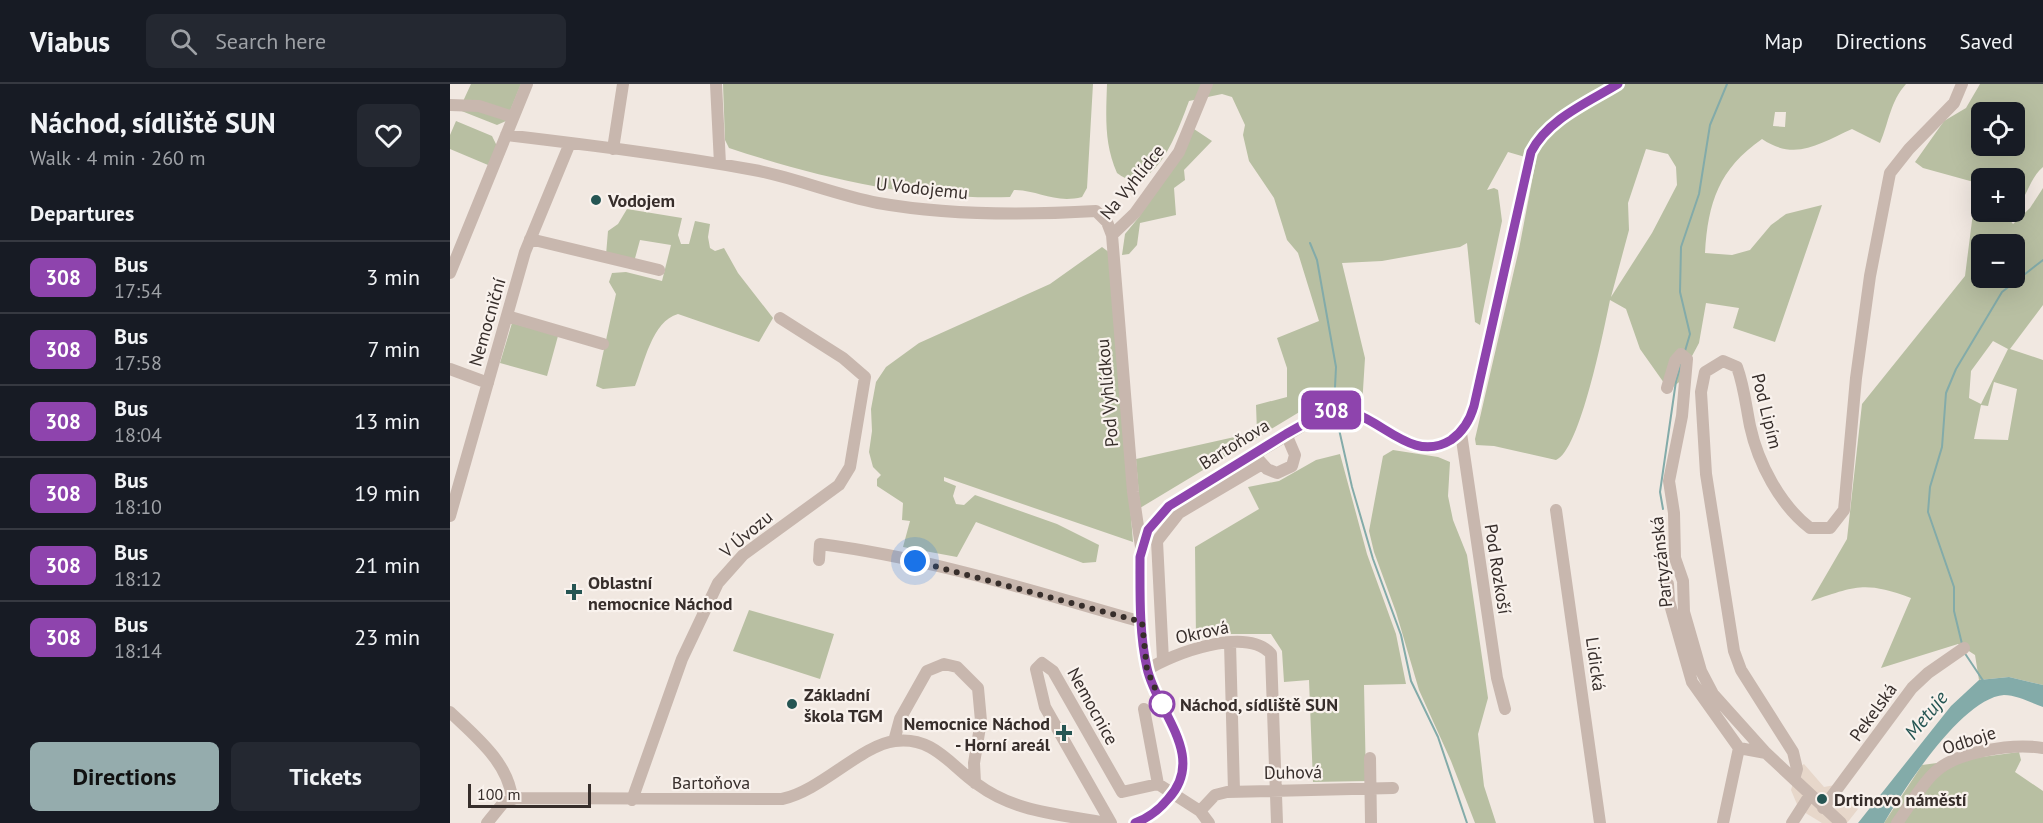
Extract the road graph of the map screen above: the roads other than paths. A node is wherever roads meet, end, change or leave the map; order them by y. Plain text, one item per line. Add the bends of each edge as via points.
1 (526, 84) edge
2 (623, 84) edge
3 (716, 84) edge
4 (1207, 84) edge
5 (1618, 84) edge
6 (1962, 84) edge
7 (450, 105) edge
8 (513, 117) junction
9 (506, 135) junction
10 (570, 143) junction
11 (613, 149) junction
12 (720, 164) junction
13 (1113, 235) junction
14 (530, 239) junction
15 (659, 270) dead end
16 (450, 273) edge
17 (507, 316) junction
18 (780, 318) dead end
19 (603, 344) dead end
20 (450, 369) edge
21 (488, 383) junction
22 (1667, 388) dead end
23 (1461, 433) junction
24 (1286, 434) junction
25 (1254, 453) junction
26 (1258, 467) junction
27 (1556, 510) dead end
28 (450, 516) edge
29 (1142, 548) junction
30 (819, 560) dead end
31 (1668, 584) dead end
32 (1142, 622) junction
33 (1230, 643) junction
34 (1964, 648) dead end
35 (1163, 660) junction
36 (1147, 670) junction
37 (1144, 709) dead end
38 (1505, 709) dead end
39 (450, 712) edge
40 (894, 741) junction
41 (1739, 748) junction
42 (2043, 748) edge
43 (1766, 753) junction
44 (1370, 758) dead end
45 (1794, 779) junction
46 (975, 783) junction
47 (1154, 785) junction
48 (1394, 788) dead end
49 (1371, 789) junction
50 (1234, 791) junction
51 (1276, 791) junction
52 (1172, 795) junction
53 (1810, 795) junction
54 (512, 798) junction
55 (632, 800) junction
56 (1823, 808) junction
57 (1200, 811) junction
58 (487, 823) edge
59 (1109, 823) edge
60 (1135, 823) edge
61 (1209, 823) edge
62 (1277, 823) edge
63 (1371, 823) edge
64 (1600, 823) edge
65 (1722, 823) edge
66 (1792, 823) edge
67 (1841, 823) edge
68 (1897, 823) edge

1 - 8 street
2 - 11 street
3 - 12 street
4 - 13 street, Na Vyhlídce via 1179,152 1135,213
5 - 23 street via 1549,128 1535,144 1474,406
6 - 45 street, Pod Lipím via 1954,103 1890,173 1856,378 1844,510 1830,528 1810,528 1798,519 1762,463 1750,429 1737,367 1723,361 1705,372 1701,392 1706,474 1734,651 1741,670 1793,752
7 - 8 street via 479,106
8 - 9 street
9 - 10 street, U Vodojemu
9 - 16 street
10 - 11 street, U Vodojemu
10 - 14 street, Nemocniční
11 - 12 street, U Vodojemu
12 - 13 street, U Vodojemu via 867,201 912,208 1096,211
13 - 29 street, Pod Vyhlídkou via 1133,492
14 - 15 street
14 - 17 street, Nemocniční
17 - 19 street
17 - 21 street, Nemocniční
18 - 55 street, V Úvozu via 843,358 865,377 850,467 839,485 743,555 718,583 682,658
20 - 21 street
21 - 28 street, Nemocniční
22 - 43 street, Partyzánská via 1681,354 1687,359 1682,416 1669,481 1684,612 1701,671 1713,694
23 - 24 street, Bartoňova via 1443,444 1416,446 1354,412 1341,410 1318,415
23 - 38 street, Pod Rozkoší via 1497,678
24 - 25 street, Bartoňova
24 - 26 street via 1295,455 1292,466 1277,473
25 - 26 street
25 - 29 street, Bartoňova via 1169,506 1151,525
26 - 35 street via 1179,513 1157,541
27 - 64 street, Lidická
29 - 32 street, Bartoňova
30 - 32 street via 820,544 870,550 984,577
31 - 41 street, Partyzánská via 1669,601 1692,682
32 - 36 street, Bartoňova
33 - 35 street, Okrová
33 - 50 street
33 - 51 street, Okrová via 1256,642 1271,654
34 - 56 street, Pekelská via 1912,688
35 - 36 street, Okrová
36 - 52 street, Bartoňova via 1181,748 1182,770
37 - 47 street
39 - 54 street via 499,763 511,783
40 - 46 street via 916,742 937,749
40 - 46 street via 896,729 927,671 944,664 965,672 978,688 981,721
40 - 55 street, Bartoňova via 786,798
41 - 43 street
41 - 65 street
42 - 68 street, Odboje via 2007,746 1945,764 1932,775
43 - 45 street
44 - 49 street
45 - 53 street
46 - 59 street via 1009,804
47 - 52 street
47 - 59 street, Nemocnice via 1122,792 1053,670 1042,663 1036,669 1047,712
48 - 49 street, Duhová
49 - 51 street, Duhová
49 - 63 street
50 - 51 street, Duhová
50 - 57 street, Duhová via 1215,795
51 - 62 street, Okrová
52 - 57 street
52 - 60 street via 1160,808
53 - 56 street
53 - 66 street
54 - 55 street, Bartoňova
54 - 58 street
56 - 67 street
57 - 61 street

